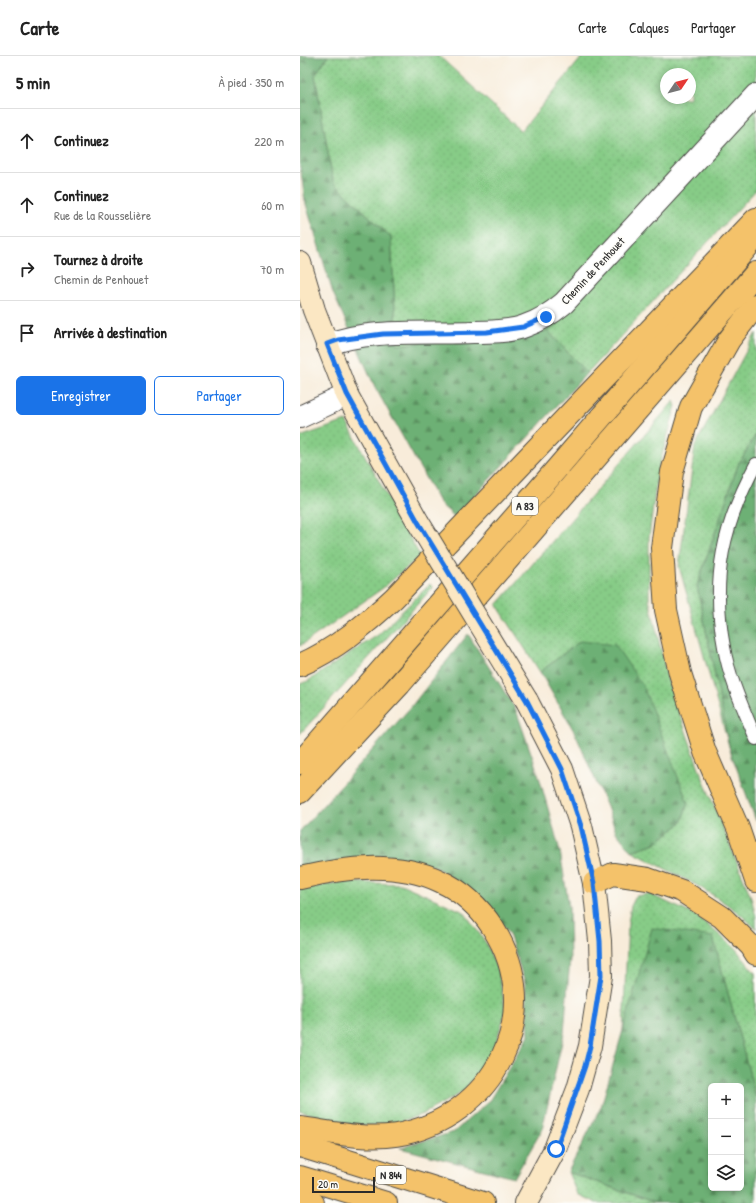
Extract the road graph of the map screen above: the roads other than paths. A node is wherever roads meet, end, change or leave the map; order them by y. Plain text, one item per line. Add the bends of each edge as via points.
1 (756, 94) edge
2 (756, 219) edge
3 (752, 242) edge
4 (300, 263) edge
5 (756, 273) edge
6 (756, 305) edge
7 (327, 344) junction
8 (347, 394) junction
9 (300, 417) edge
10 (756, 464) edge
11 (300, 665) edge
12 (400, 684) junction
13 (756, 739) edge
14 (300, 763) edge
15 (300, 792) edge
16 (300, 806) edge
17 (300, 878) edge
18 (756, 881) edge
19 (594, 883) junction
20 (756, 954) edge
21 (300, 1128) edge
22 (300, 1146) edge
23 (300, 1177) edge
24 (300, 1199) edge
25 (313, 1203) edge
26 (386, 1203) edge
27 (483, 1203) edge
28 (526, 1203) edge

1 - 7 street, Chemin de Penhouet via 564,303 546,317 523,327 487,332 383,334 338,340
2 - 11 highway via 374,618
3 - 14 highway, A 83
4 - 7 street
5 - 12 highway, A 83
6 - 18 highway via 729,340 691,407 672,472 662,548 666,610 680,673 705,752 738,828
7 - 8 street
8 - 9 street
8 - 19 street, bridge via 418,522 527,701 562,769 581,826
10 - 13 lane via 729,521 720,567 718,605 724,648 738,694
12 - 15 highway, A 83
12 - 16 highway
17 - 21 highway via 355,868 376,868 421,874 446,884 465,896 498,936 510,966 516,994 510,1038 494,1074 479,1092 445,1116 429,1125 396,1135 351,1135
19 - 20 highway via 613,874 648,880 682,891 722,917
19 - 28 street via 601,976 588,1053 556,1149
22 - 27 highway, N 844
23 - 26 highway, N 844
24 - 25 highway

